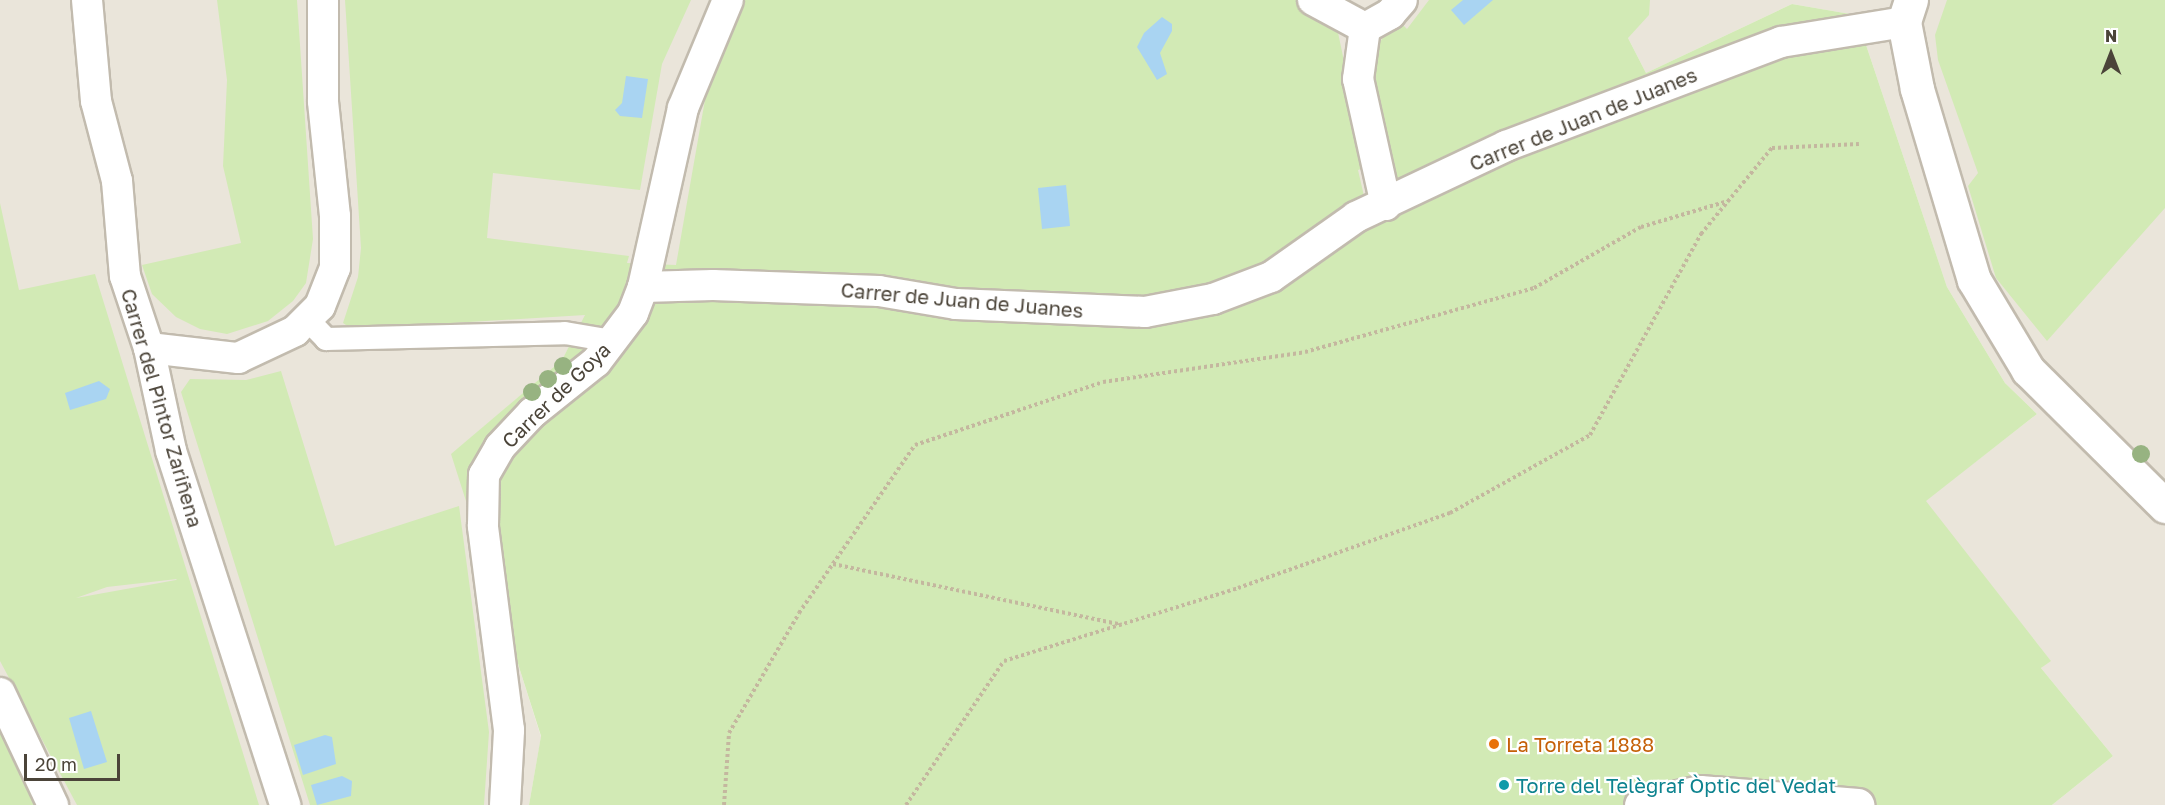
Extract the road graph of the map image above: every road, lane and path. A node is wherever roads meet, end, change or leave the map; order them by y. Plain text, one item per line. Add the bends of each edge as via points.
1 (87, 0) edge
2 (323, 0) edge
3 (728, 0) edge
4 (1313, 0) edge
5 (1402, 0) edge
6 (1908, 11) edge
7 (1365, 28) junction
8 (1859, 144) dead end
9 (1728, 201) junction
10 (1386, 205) junction
11 (643, 287) junction
12 (307, 319) junction
13 (612, 341) junction
14 (149, 348) junction
15 (2165, 506) edge
16 (833, 564) junction
17 (1123, 625) junction
18 (0, 693) edge
19 (53, 805) edge
20 (285, 805) edge
21 (505, 805) edge
22 (724, 805) edge
23 (906, 805) edge
24 (1641, 805) edge
25 (1857, 805) edge

1 - 14 street, Carrer del Pintor Zariñena via 96,100 117,181 124,276
2 - 12 street via 323,100 335,216 335,268 320,306
3 - 11 street, Carrer de Goya via 683,108
4 - 7 street
5 - 7 street via 1390,14
6 - 10 street, Carrer de Juan de Juanes via 1781,42 1506,146
6 - 15 street via 1917,89 1974,280 2028,370
7 - 10 street via 1358,79
8 - 9 path via 1772,148
9 - 16 path via 1641,227 1534,288 1305,352 1103,382 915,445
9 - 17 path via 1701,234 1590,435 1450,513
10 - 11 street, Carrer de Juan de Juanes via 1356,217 1271,277 1213,299 1145,312 956,304 879,291 713,285
11 - 13 street, Carrer de Goya via 633,314
12 - 13 street via 326,339 565,333
12 - 14 street via 272,344 238,358
13 - 21 street, Carrer de Goya via 596,362 532,413 500,447 484,475 483,526 509,730
14 - 20 street, Carrer del Pintor Zariñena via 171,451
16 - 17 path
16 - 22 path via 799,613 729,733
17 - 23 path via 1004,661
18 - 19 street
24 - 25 street via 1700,792

